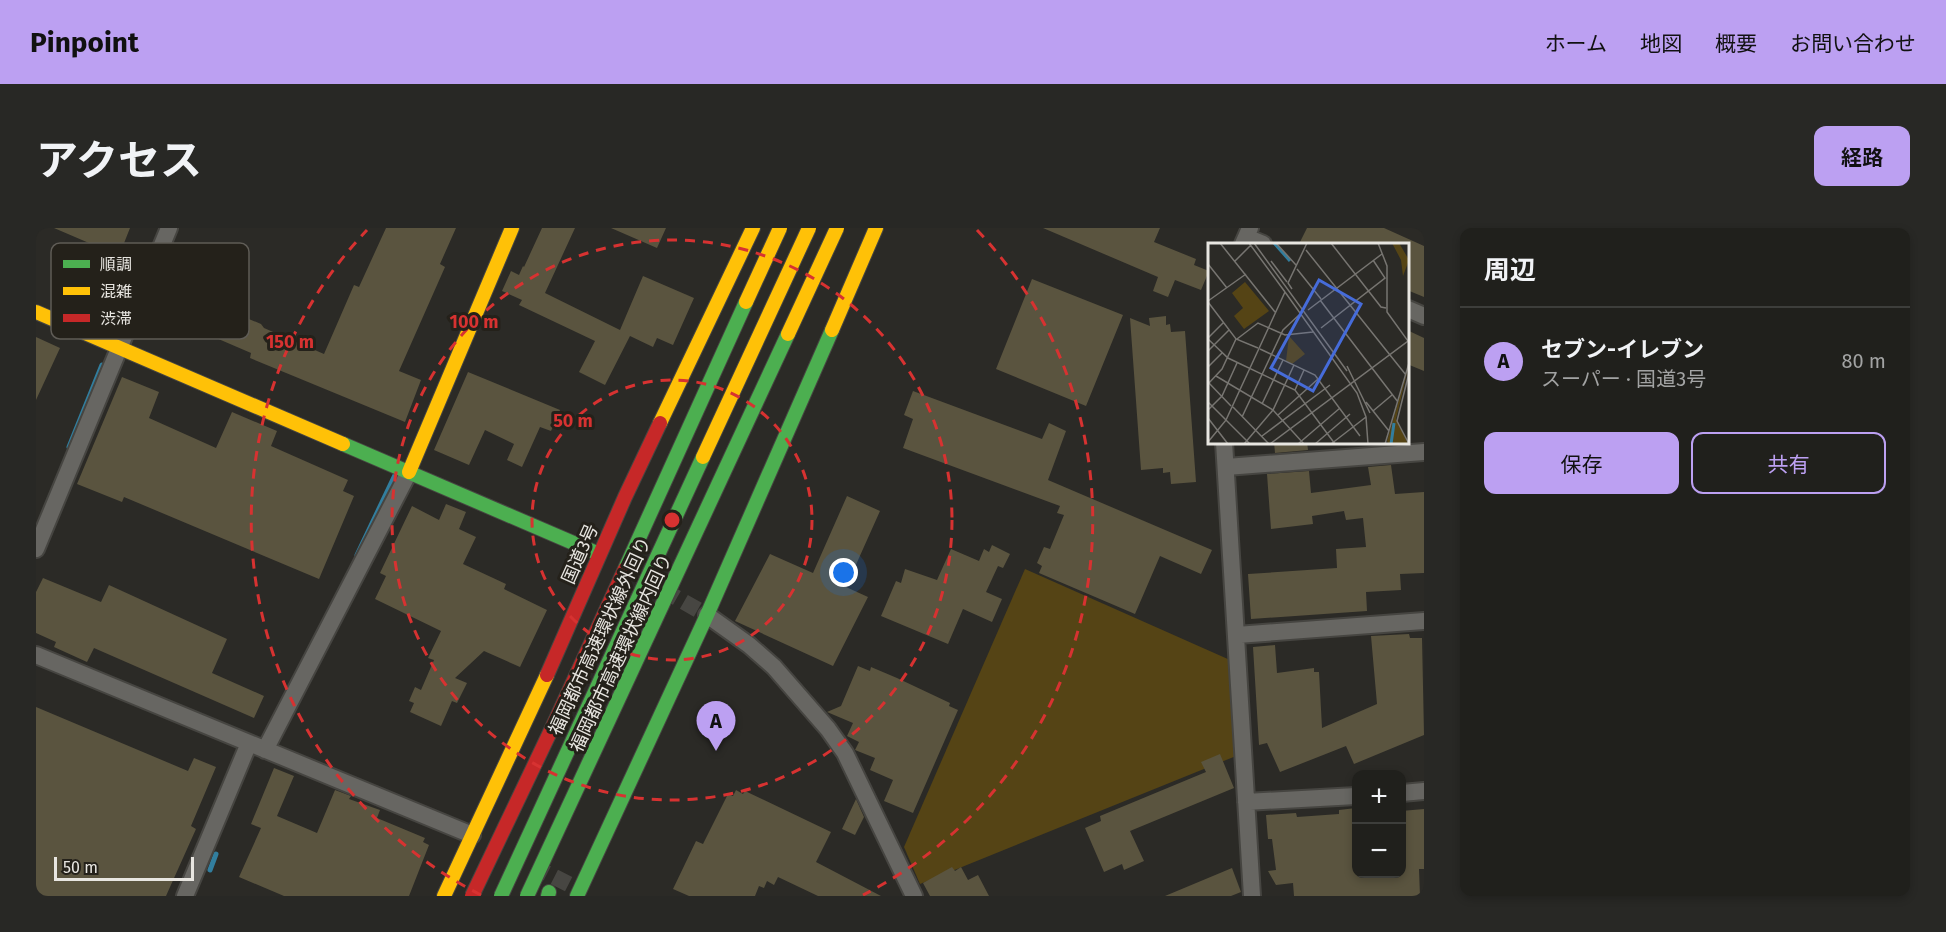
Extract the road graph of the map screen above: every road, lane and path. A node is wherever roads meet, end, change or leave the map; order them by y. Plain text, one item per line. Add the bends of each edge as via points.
1 (169, 228) edge
2 (512, 228) edge
3 (753, 228) edge
4 (780, 228) edge
5 (809, 228) edge
6 (837, 228) edge
7 (850, 228) edge
8 (876, 228) edge
9 (163, 243) edge
10 (1409, 310) edge
11 (36, 312) edge
12 (1424, 316) edge
13 (51, 319) edge
14 (98, 339) edge
15 (122, 339) edge
16 (118, 348) junction
17 (790, 362) dead end
18 (1224, 444) edge
19 (1424, 452) edge
20 (1226, 467) junction
21 (409, 472) junction
22 (36, 549) edge
23 (599, 554) junction
24 (707, 615) junction
25 (1424, 621) edge
26 (1237, 635) junction
27 (36, 655) edge
28 (257, 746) junction
29 (1424, 791) edge
30 (1406, 793) edge
31 (1352, 796) edge
32 (1246, 802) junction
33 (472, 835) junction
34 (555, 881) dead end
35 (582, 894) edge
36 (185, 896) edge
37 (444, 896) edge
38 (472, 896) edge
39 (501, 896) edge
40 (527, 896) edge
41 (548, 896) edge
42 (914, 896) edge
43 (1252, 896) edge

1 - 9 street
2 - 21 main road
3 - 23 main road, 国道3号
4 - 38 main road, bridge
5 - 39 main road, 福岡都市高速環状線外回り, bridge
6 - 40 main road, 福岡都市高速環状線内回り, bridge
7 - 17 main road
8 - 24 main road
10 - 12 street
11 - 13 main road
14 - 16 main road
15 - 16 street
16 - 21 main road
16 - 22 street
18 - 20 street
19 - 20 street
20 - 26 street
21 - 23 main road
21 - 28 street
23 - 33 main road, 国道3号
24 - 35 main road
24 - 42 street via 774,667 828,729 845,753
25 - 26 street
26 - 32 street
27 - 28 street
28 - 33 street
28 - 36 street
29 - 30 street
31 - 32 street
32 - 43 street
33 - 37 main road, 国道3号
34 - 41 main road

